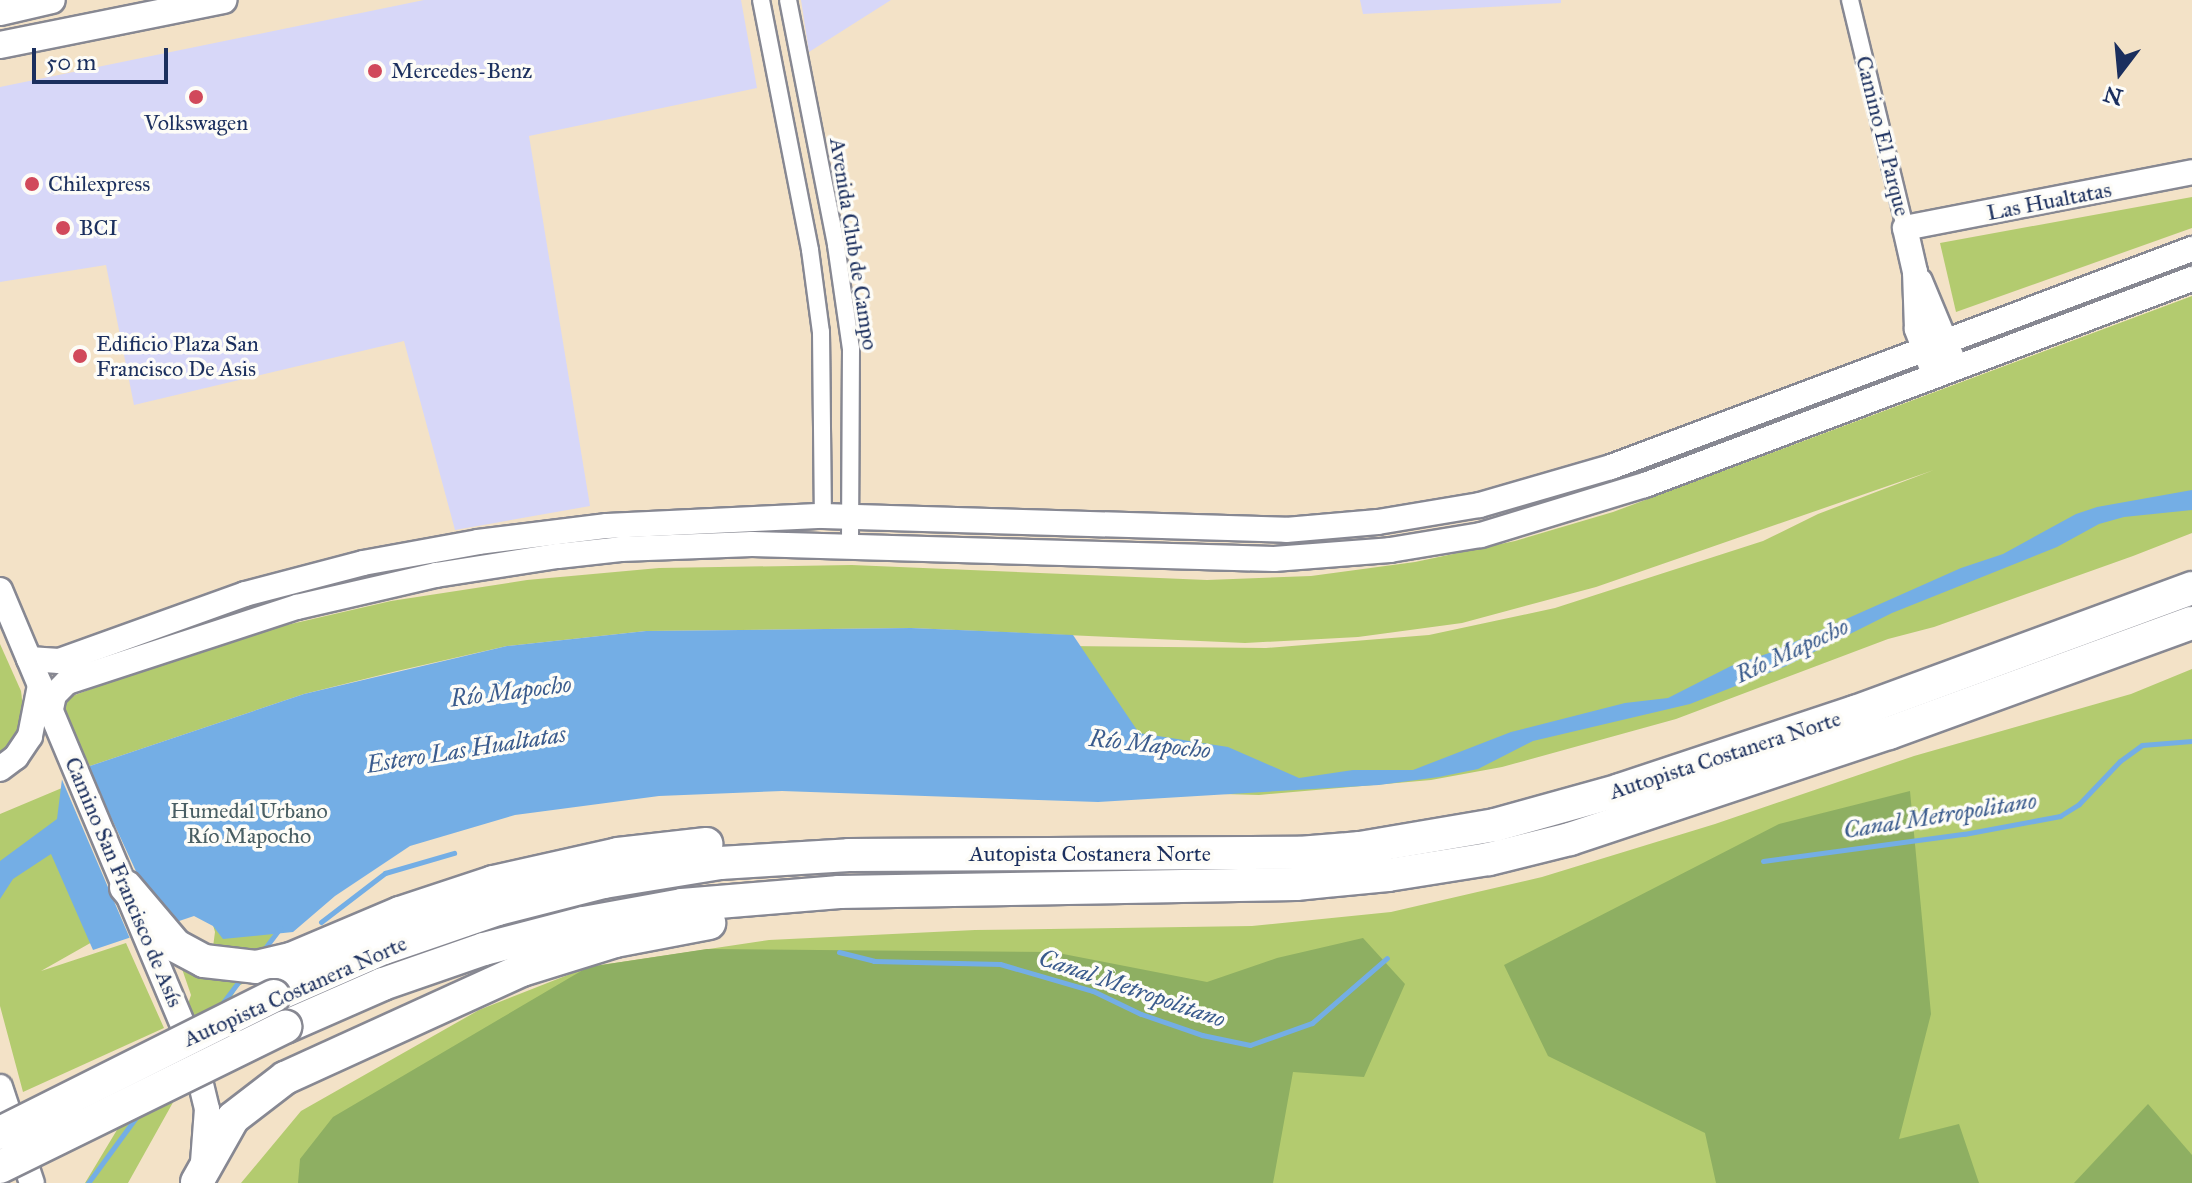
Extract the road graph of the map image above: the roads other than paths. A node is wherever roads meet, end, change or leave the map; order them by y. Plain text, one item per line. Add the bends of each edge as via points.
1 (52, 0) edge
2 (224, 0) edge
3 (761, 0) edge
4 (788, 0) edge
5 (1850, 0) edge
6 (0, 12) edge
7 (0, 45) edge
8 (800, 59) junction
9 (774, 65) junction
10 (2192, 172) edge
11 (1905, 228) junction
12 (836, 245) junction
13 (2192, 249) edge
14 (810, 250) junction
15 (2192, 279) edge
16 (1936, 348) junction
17 (1945, 373) junction
18 (852, 400) junction
19 (824, 402) junction
20 (823, 516) junction
21 (851, 517) junction
22 (850, 545) junction
23 (2192, 588) edge
24 (0, 590) edge
25 (0, 617) edge
26 (2192, 623) edge
27 (24, 648) junction
28 (40, 683) junction
29 (51, 709) junction
30 (0, 769) edge
31 (912, 855) junction
32 (126, 887) junction
33 (910, 891) junction
34 (0, 1087) edge
35 (9, 1137) edge
36 (0, 1167) edge
37 (197, 1182) edge
38 (19, 1183) edge
39 (32, 1183) edge

1 - 6 main road
2 - 7 main road
3 - 9 street, Avenida Club de Campo
4 - 8 street, Avenida Club de Campo
5 - 11 street, Camino El Parque
8 - 9 street
8 - 12 street, Avenida Club de Campo
9 - 14 street, Avenida Club de Campo
10 - 11 street, Las Hualtatas
11 - 16 street, Camino El Parque
12 - 14 street
12 - 18 street, Avenida Club de Campo via 851,349
13 - 16 street
14 - 19 street, Avenida Club de Campo
15 - 17 street
16 - 17 street, Camino El Parque
16 - 21 street via 1569,481 1419,517 1241,531
17 - 22 street via 1590,504 1481,535 1390,550 1337,557 1218,559
18 - 19 street
18 - 21 street, Avenida Club de Campo
19 - 20 street, Avenida Club de Campo
20 - 21 street
20 - 27 street via 607,526 420,552 245,594 59,661
21 - 22 street, Avenida Club de Campo
22 - 29 street via 621,549 436,575 297,607 74,679 59,688
23 - 31 highway, Autopista Costanera Norte via 1840,717 1495,825 1299,853
24 - 27 street, Camino San Francisco de Asís
25 - 27 street
26 - 33 highway, Autopista Costanera Norte via 1889,733 1570,839 1489,859 1296,884
27 - 28 street, Camino San Francisco de Asís
28 - 29 street, Camino San Francisco de Asís
28 - 30 street via 30,736
29 - 32 street, Camino San Francisco de Asís
31 - 32 highway via 767,840 618,854 493,882 400,913 306,954 256,967 204,961 169,940
31 - 35 highway, Autopista Costanera Norte, bridge via 733,862 604,882 440,927 274,996
32 - 37 street, Camino San Francisco de Asís, bridge via 192,1047 204,1090 207,1137
33 - 36 highway, Autopista Costanera Norte, bridge via 731,899 584,923 433,965 285,1027
33 - 37 highway via 650,933 522,970 263,1092 223,1131
34 - 35 street
35 - 38 street
35 - 39 street

